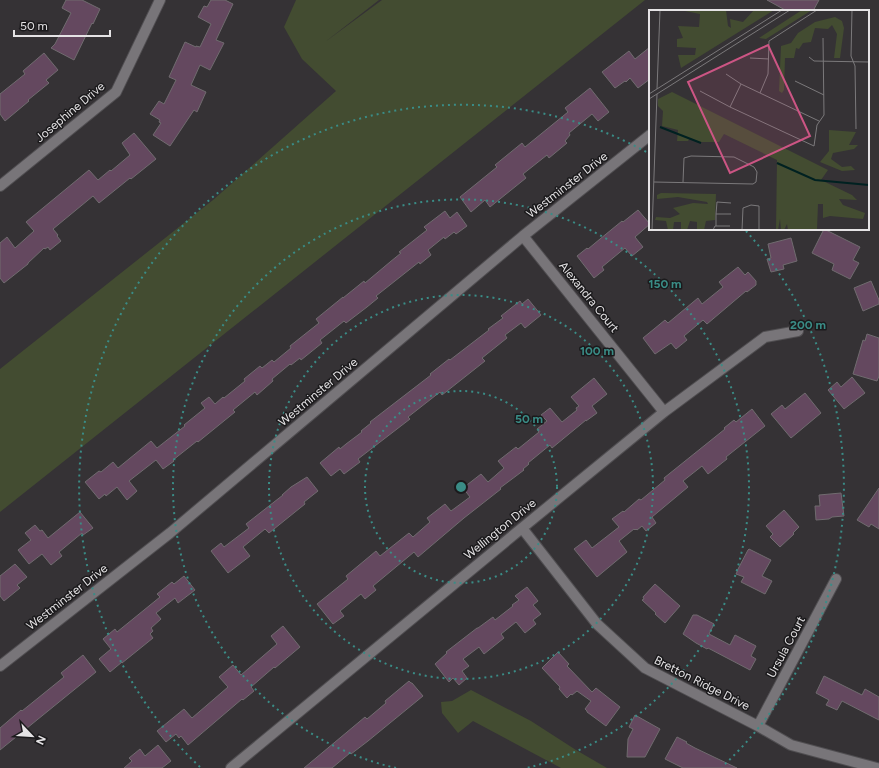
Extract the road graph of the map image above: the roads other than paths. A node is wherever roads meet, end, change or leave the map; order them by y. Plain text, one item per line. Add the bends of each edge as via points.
1 (160, 0) edge
2 (649, 136) edge
3 (0, 186) edge
4 (523, 236) junction
5 (798, 331) dead end
6 (664, 412) junction
7 (522, 528) junction
8 (836, 579) dead end
9 (0, 666) edge
10 (758, 726) junction
11 (231, 768) edge
12 (877, 768) edge

1 - 3 street, Josephine Drive via 116,92
2 - 4 street, Westminster Drive
4 - 6 street, Alexandra Court
4 - 9 street, Westminster Drive via 170,533
5 - 6 street, Wellington Drive via 765,337
6 - 7 street, Wellington Drive
7 - 10 street, Bretton Ridge Drive via 597,624 645,668
7 - 11 street, Wellington Drive
8 - 10 street, Ursula Court
10 - 12 street, Bretton Ridge Drive via 791,745

